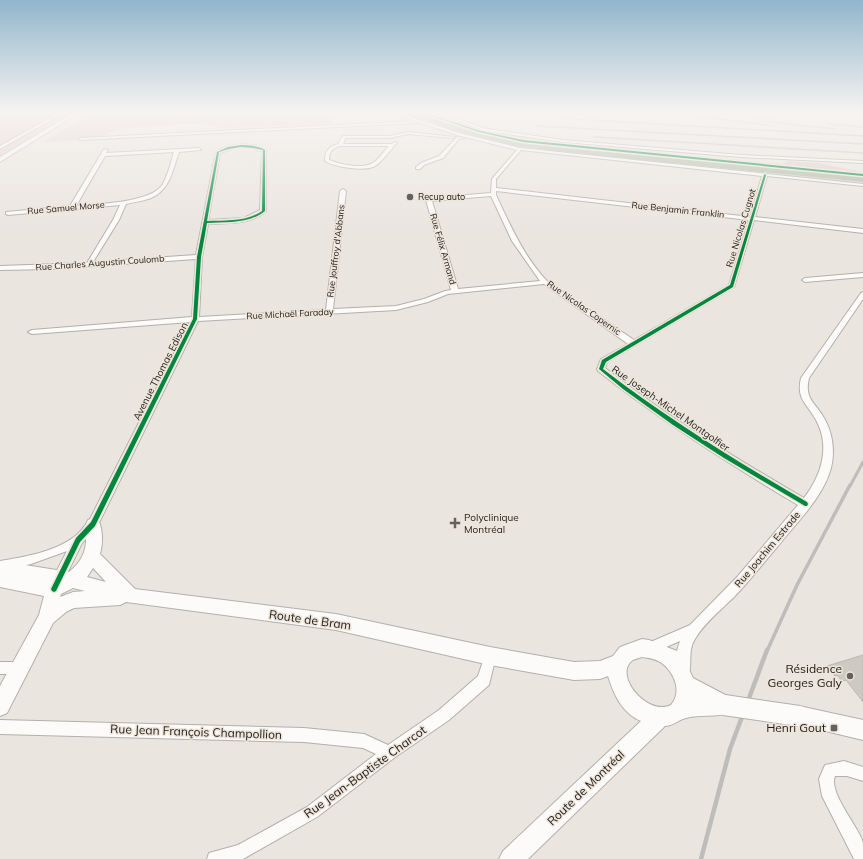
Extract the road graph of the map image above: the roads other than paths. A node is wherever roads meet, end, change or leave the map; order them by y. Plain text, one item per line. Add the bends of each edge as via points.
1 (11, 153) edge
2 (138, 153) edge
3 (176, 153) edge
4 (217, 153) edge
5 (264, 153) edge
6 (327, 153) edge
7 (386, 153) edge
8 (445, 153) edge
9 (516, 153) edge
10 (566, 153) edge
11 (706, 153) edge
12 (103, 155) joint
13 (0, 160) edge
14 (863, 162) edge
15 (418, 168) dead end
16 (765, 175) junction
17 (863, 185) edge
18 (493, 191) junction
19 (343, 192) dead end
20 (124, 203) junction
21 (72, 207) junction
22 (8, 213) dead end
23 (754, 218) junction
24 (206, 222) junction
25 (863, 231) edge
26 (199, 256) junction
27 (89, 264) junction
28 (0, 268) edge
29 (863, 275) edge
30 (805, 280) dead end
31 (545, 282) junction
32 (732, 286) joint
33 (455, 291) junction
34 (863, 294) edge
35 (329, 311) junction
36 (195, 319) junction
37 (32, 332) dead end
38 (634, 344) junction
39 (805, 504) junction
40 (93, 524) junction
41 (78, 540) junction
42 (92, 556) junction
43 (0, 567) edge
44 (0, 580) edge
45 (61, 582) junction
46 (131, 596) junction
47 (47, 617) junction
48 (694, 629) junction
49 (650, 648) junction
50 (490, 656) junction
51 (618, 663) junction
52 (0, 668) edge
53 (20, 668) junction
54 (685, 681) junction
55 (724, 705) junction
56 (0, 706) edge
57 (681, 708) junction
58 (660, 717) junction
59 (0, 727) edge
60 (863, 730) edge
61 (389, 753) junction
62 (863, 774) edge
63 (215, 859) edge
64 (511, 859) edge
65 (863, 859) edge

1 - 13 main road
2 - 12 street
3 - 20 street, Rue Samuel Morse via 165,185 160,190 149,197
4 - 24 street, Avenue Thomas Edison
5 - 24 street, Avenue Thomas Edison via 263,211 249,218
6 - 7 street via 327,161 365,167 375,164
8 - 15 street
9 - 18 street via 494,179
10 - 16 street
11 - 14 street
12 - 21 street
16 - 17 street
16 - 23 street, Rue Nicolas Cugnot
18 - 23 street, Rue Benjamin Franklin
18 - 31 street, Rue Nicolas Copernic via 515,241
18 - 33 street, Rue Félix Armand via 429,200
19 - 35 street, Rue Jouffroy d'Abbans
20 - 21 street, Rue Samuel Morse
20 - 27 street
21 - 22 street, Rue Samuel Morse
23 - 25 street, Rue Benjamin Franklin
23 - 32 street, Rue Nicolas Cugnot
24 - 26 street, Avenue Thomas Edison
26 - 27 street, Rue Charles Augustin Coulomb
26 - 36 street, Avenue Thomas Edison
27 - 28 street, Rue Charles Augustin Coulomb
29 - 30 street
31 - 33 street, Rue Michaël Faraday
31 - 38 street, Rue Nicolas Copernic
32 - 38 street, Rue Joseph-Michel Montgolfier
33 - 35 street, Rue Michaël Faraday via 396,308
34 - 39 street, Rue Joachim Estrade via 802,387 803,394 824,426 828,462 819,484
35 - 36 street, Rue Michaël Faraday
36 - 37 street, Rue Michaël Faraday
36 - 40 street, Avenue Thomas Edison
38 - 39 street, Rue Joseph-Michel Montgolfier via 604,361 601,369 726,458
39 - 48 street, Rue Joachim Estrade via 738,586
40 - 41 street, Avenue Thomas Edison
40 - 42 main road
41 - 43 street, Avenue Thomas Edison via 61,550 36,559
41 - 45 street, Avenue Thomas Edison
42 - 45 main road via 81,572
42 - 46 main road
43 - 45 main road, Route de Bram
44 - 45 main road
45 - 46 main road, Route de Bram
45 - 47 main road
46 - 47 main road via 73,600 60,606
46 - 50 main road, Route de Bram via 336,622
47 - 53 main road
48 - 49 street, Rue Joachim Estrade
48 - 54 street, Rue Joachim Estrade via 685,644
49 - 51 main road via 627,652
49 - 54 main road via 669,658 678,667
50 - 51 main road, Route de Bram via 574,671 600,670
50 - 61 street, Rue Jean-Baptiste Charcot via 484,680 444,715
51 - 58 main road via 618,682 622,693 639,710
52 - 53 street
53 - 56 main road
54 - 55 main road
54 - 57 main road via 685,702
55 - 57 main road
55 - 60 main road, bridge via 799,716
57 - 58 main road via 676,713
58 - 64 main road, Route de Montréal
59 - 61 street, Rue Jean François Champollion via 304,735 364,741
61 - 63 street, Rue Jean-Baptiste Charcot via 312,812 241,852
62 - 65 street via 848,768 837,769 830,770 826,779 830,796

